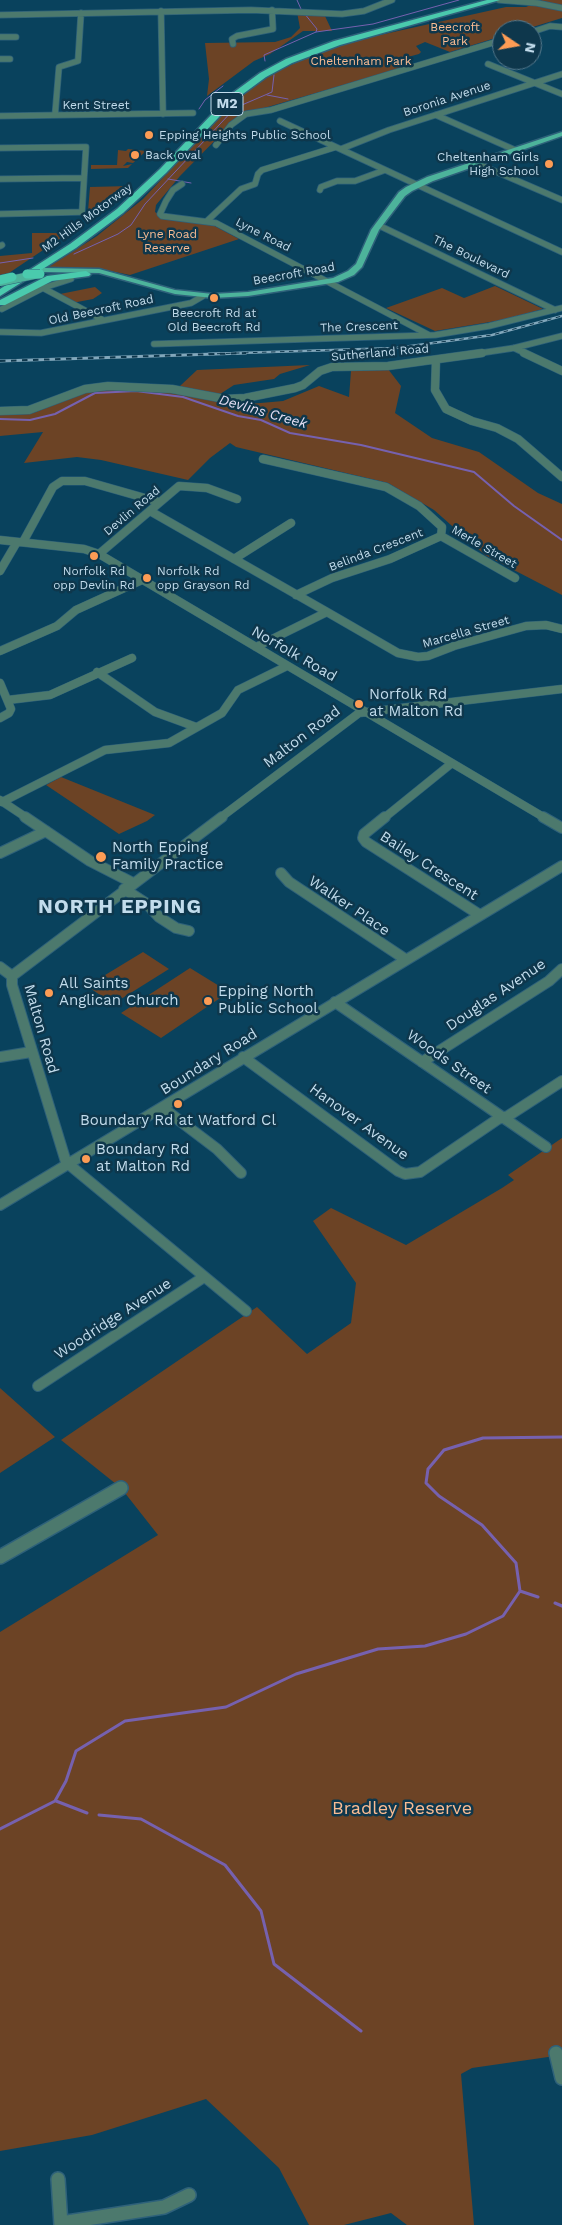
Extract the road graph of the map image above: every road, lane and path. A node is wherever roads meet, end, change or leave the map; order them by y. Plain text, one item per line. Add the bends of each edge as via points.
1 (218, 0) edge
2 (251, 0) edge
3 (392, 0) edge
4 (476, 0) edge
5 (498, 0) edge
6 (506, 0) edge
7 (374, 8) junction
8 (562, 8) edge
9 (218, 10) junction
10 (251, 10) junction
11 (272, 10) junction
12 (162, 11) junction
13 (385, 11) dead end
14 (81, 13) junction
15 (0, 15) edge
16 (562, 27) edge
17 (542, 29) edge
18 (0, 37) edge
19 (16, 37) dead end
20 (492, 43) edge
21 (233, 44) dead end
22 (0, 59) edge
23 (10, 59) dead end
24 (488, 64) dead end
25 (562, 74) edge
26 (534, 83) junction
27 (562, 94) edge
28 (163, 114) junction
29 (193, 114) dead end
30 (55, 115) junction
31 (0, 116) edge
32 (436, 116) junction
33 (280, 121) dead end
34 (562, 134) edge
35 (216, 145) dead end
36 (0, 148) edge
37 (338, 148) junction
38 (516, 150) junction
39 (476, 163) junction
40 (385, 170) junction
41 (84, 178) junction
42 (0, 179) edge
43 (182, 184) dead end
44 (416, 185) junction
45 (320, 190) dead end
46 (562, 200) edge
47 (0, 214) edge
48 (207, 221) junction
49 (378, 225) junction
50 (562, 252) edge
51 (41, 273) junction
52 (86, 274) junction
53 (71, 279) dead end
54 (126, 279) junction
55 (1, 280) edge
56 (327, 281) junction
57 (43, 288) junction
58 (203, 296) junction
59 (1, 302) edge
60 (558, 309) edge
61 (103, 320) junction
62 (0, 332) edge
63 (430, 335) junction
64 (562, 336) edge
65 (154, 344) dead end
66 (514, 348) junction
67 (436, 360) junction
68 (562, 371) edge
69 (0, 411) edge
70 (263, 459) dead end
71 (562, 477) edge
72 (237, 500) dead end
73 (159, 502) junction
74 (150, 511) junction
75 (291, 524) dead end
76 (441, 536) junction
77 (0, 540) edge
78 (20, 542) junction
79 (99, 554) junction
80 (234, 559) junction
81 (0, 571) edge
82 (515, 578) dead end
83 (142, 580) junction
84 (296, 595) junction
85 (326, 612) junction
86 (562, 629) edge
87 (256, 647) junction
88 (0, 651) edge
89 (132, 658) dead end
90 (287, 666) junction
91 (97, 672) junction
92 (0, 682) edge
93 (562, 689) edge
94 (8, 700) junction
95 (367, 712) junction
96 (0, 718) edge
97 (196, 727) junction
98 (452, 763) junction
99 (1, 801) edge
100 (562, 828) edge
101 (46, 831) junction
102 (0, 853) edge
103 (562, 866) edge
104 (281, 873) dead end
105 (133, 883) junction
106 (124, 890) junction
107 (480, 915) junction
108 (189, 931) dead end
109 (405, 959) junction
110 (0, 967) edge
111 (562, 969) edge
112 (12, 976) junction
113 (335, 1002) junction
114 (31, 1052) junction
115 (0, 1057) edge
116 (243, 1057) junction
117 (422, 1062) junction
118 (562, 1081) edge
119 (163, 1108) junction
120 (503, 1118) junction
121 (546, 1147) dead end
122 (69, 1164) junction
123 (241, 1173) dead end
124 (0, 1205) edge
125 (204, 1277) junction
126 (246, 1311) dead end
127 (38, 1386) dead end
128 (120, 1488) dead end
129 (0, 1557) edge
130 (556, 2053) dead end
131 (562, 2078) edge
132 (58, 2179) dead end
133 (189, 2195) dead end
134 (61, 2224) edge

1 - 9 street
2 - 10 street
3 - 7 street
4 - 55 highway, M2 Hills Motorway / M2 via 320,43 250,75 229,90 120,201 77,233
5 - 6 street
5 - 59 highway, M2 Hills Motorway / M2 via 337,44 263,75 233,97 164,172 131,202
6 - 8 street
7 - 11 street via 342,14
7 - 13 street
9 - 10 street
9 - 12 street
10 - 11 street
11 - 21 street via 273,29 237,36 232,39
12 - 14 street
12 - 28 street
14 - 15 street
14 - 30 street via 78,61 59,67
16 - 17 street
18 - 19 street
20 - 35 street via 271,110 246,114 231,125
22 - 23 street
24 - 26 street
25 - 26 street, Boronia Avenue
26 - 27 street
26 - 32 street, Boronia Avenue
28 - 29 street, Kent Street
28 - 30 street, Kent Street
30 - 31 street, Kent Street
32 - 37 street, Boronia Avenue
32 - 38 street
33 - 37 street
34 - 38 main road, Beecroft Road
36 - 41 street via 86,147
37 - 40 street
37 - 48 street, Boronia Avenue via 262,170 255,184 240,189
38 - 39 main road, Beecroft Road
39 - 44 main road, Beecroft Road
39 - 46 street
40 - 44 street
40 - 45 street via 337,182
41 - 42 street
41 - 47 street via 82,212
43 - 48 street, Lyne Road via 173,190 160,214 168,218
44 - 49 main road, Beecroft Road via 402,194
44 - 50 street
48 - 56 street, Lyne Road
49 - 56 main road, Beecroft Road via 356,269
49 - 60 street, The Boulevard
51 - 52 main road, Beecroft Road
51 - 54 main road, Beecroft Road via 99,271
51 - 55 highway, M2, bridge
51 - 59 highway via 41,278
52 - 54 main road, Beecroft Road
52 - 59 highway via 50,278
53 - 57 street
54 - 58 main road, Beecroft Road
56 - 58 main road, Beecroft Road via 245,294
56 - 63 street, Lyne Road
57 - 59 street
57 - 61 street
58 - 61 street, Old Beecroft Road via 191,303
60 - 63 street, The Crescent via 489,326
61 - 62 street, Old Beecroft Road via 41,333
63 - 65 street, The Crescent
64 - 66 street, Sutherland Road
66 - 67 street, Sutherland Road
66 - 68 street
67 - 69 street, Sutherland Road via 388,366 332,367 295,388 245,398 225,399 172,388 108,386 85,390 29,410
67 - 71 street via 435,390 446,409 518,439
70 - 76 street, Belinda Crescent via 386,487 434,518 442,528
72 - 73 street, Devlin Road via 207,488 179,486
73 - 74 street, Devlin Road
73 - 78 street via 85,481 62,481 53,487
74 - 79 street, Devlin Road
74 - 80 street, Marcella Street
75 - 80 street
76 - 82 street, Merle Street
76 - 84 street, Belinda Crescent
77 - 78 street, Norfolk Road
78 - 79 street, Norfolk Road via 84,549
78 - 81 street
79 - 83 street, Norfolk Road
80 - 84 street, Marcella Street
83 - 87 street, Norfolk Road
83 - 88 street via 76,610 57,626
84 - 85 street, Marcella Street
85 - 86 street, Marcella Street via 398,652 418,657 526,626 546,625
85 - 87 street
87 - 90 street, Norfolk Road
89 - 91 street
90 - 95 street, Norfolk Road
90 - 97 street via 238,690 225,710
91 - 94 street via 50,695
91 - 97 street via 155,712
92 - 94 street
93 - 95 street, Malton Road
94 - 96 street via 11,709
95 - 98 street, Norfolk Road
95 - 105 street, Malton Road via 359,713
97 - 99 street via 163,745 100,752
98 - 100 street, Norfolk Road
98 - 107 street, Bailey Crescent via 363,838
99 - 101 street
101 - 102 street
101 - 105 street via 90,861
103 - 107 street, Boundary Road
104 - 109 street, Walker Place via 289,882
105 - 106 street, Malton Road
106 - 108 street via 170,924
106 - 112 street, Malton Road
107 - 109 street, Boundary Road
109 - 113 street, Boundary Road
110 - 112 street
111 - 117 street, Douglas Avenue via 549,981
112 - 114 street, Malton Road
113 - 116 street, Boundary Road
113 - 117 street, Woods Street
114 - 115 street
114 - 122 street, Malton Road
116 - 119 street, Boundary Road
116 - 120 street, Hanover Avenue via 405,1174 420,1172
117 - 120 street, Woods Street
118 - 120 street, Hanover Avenue
119 - 122 street, Boundary Road
119 - 123 street
120 - 121 street, Woods Street
122 - 124 street, Boundary Road
122 - 125 street, Malton Road
125 - 126 street, Malton Road
125 - 127 street, Woodridge Avenue
128 - 129 street
130 - 131 street
132 - 134 street
133 - 134 street via 164,2207

